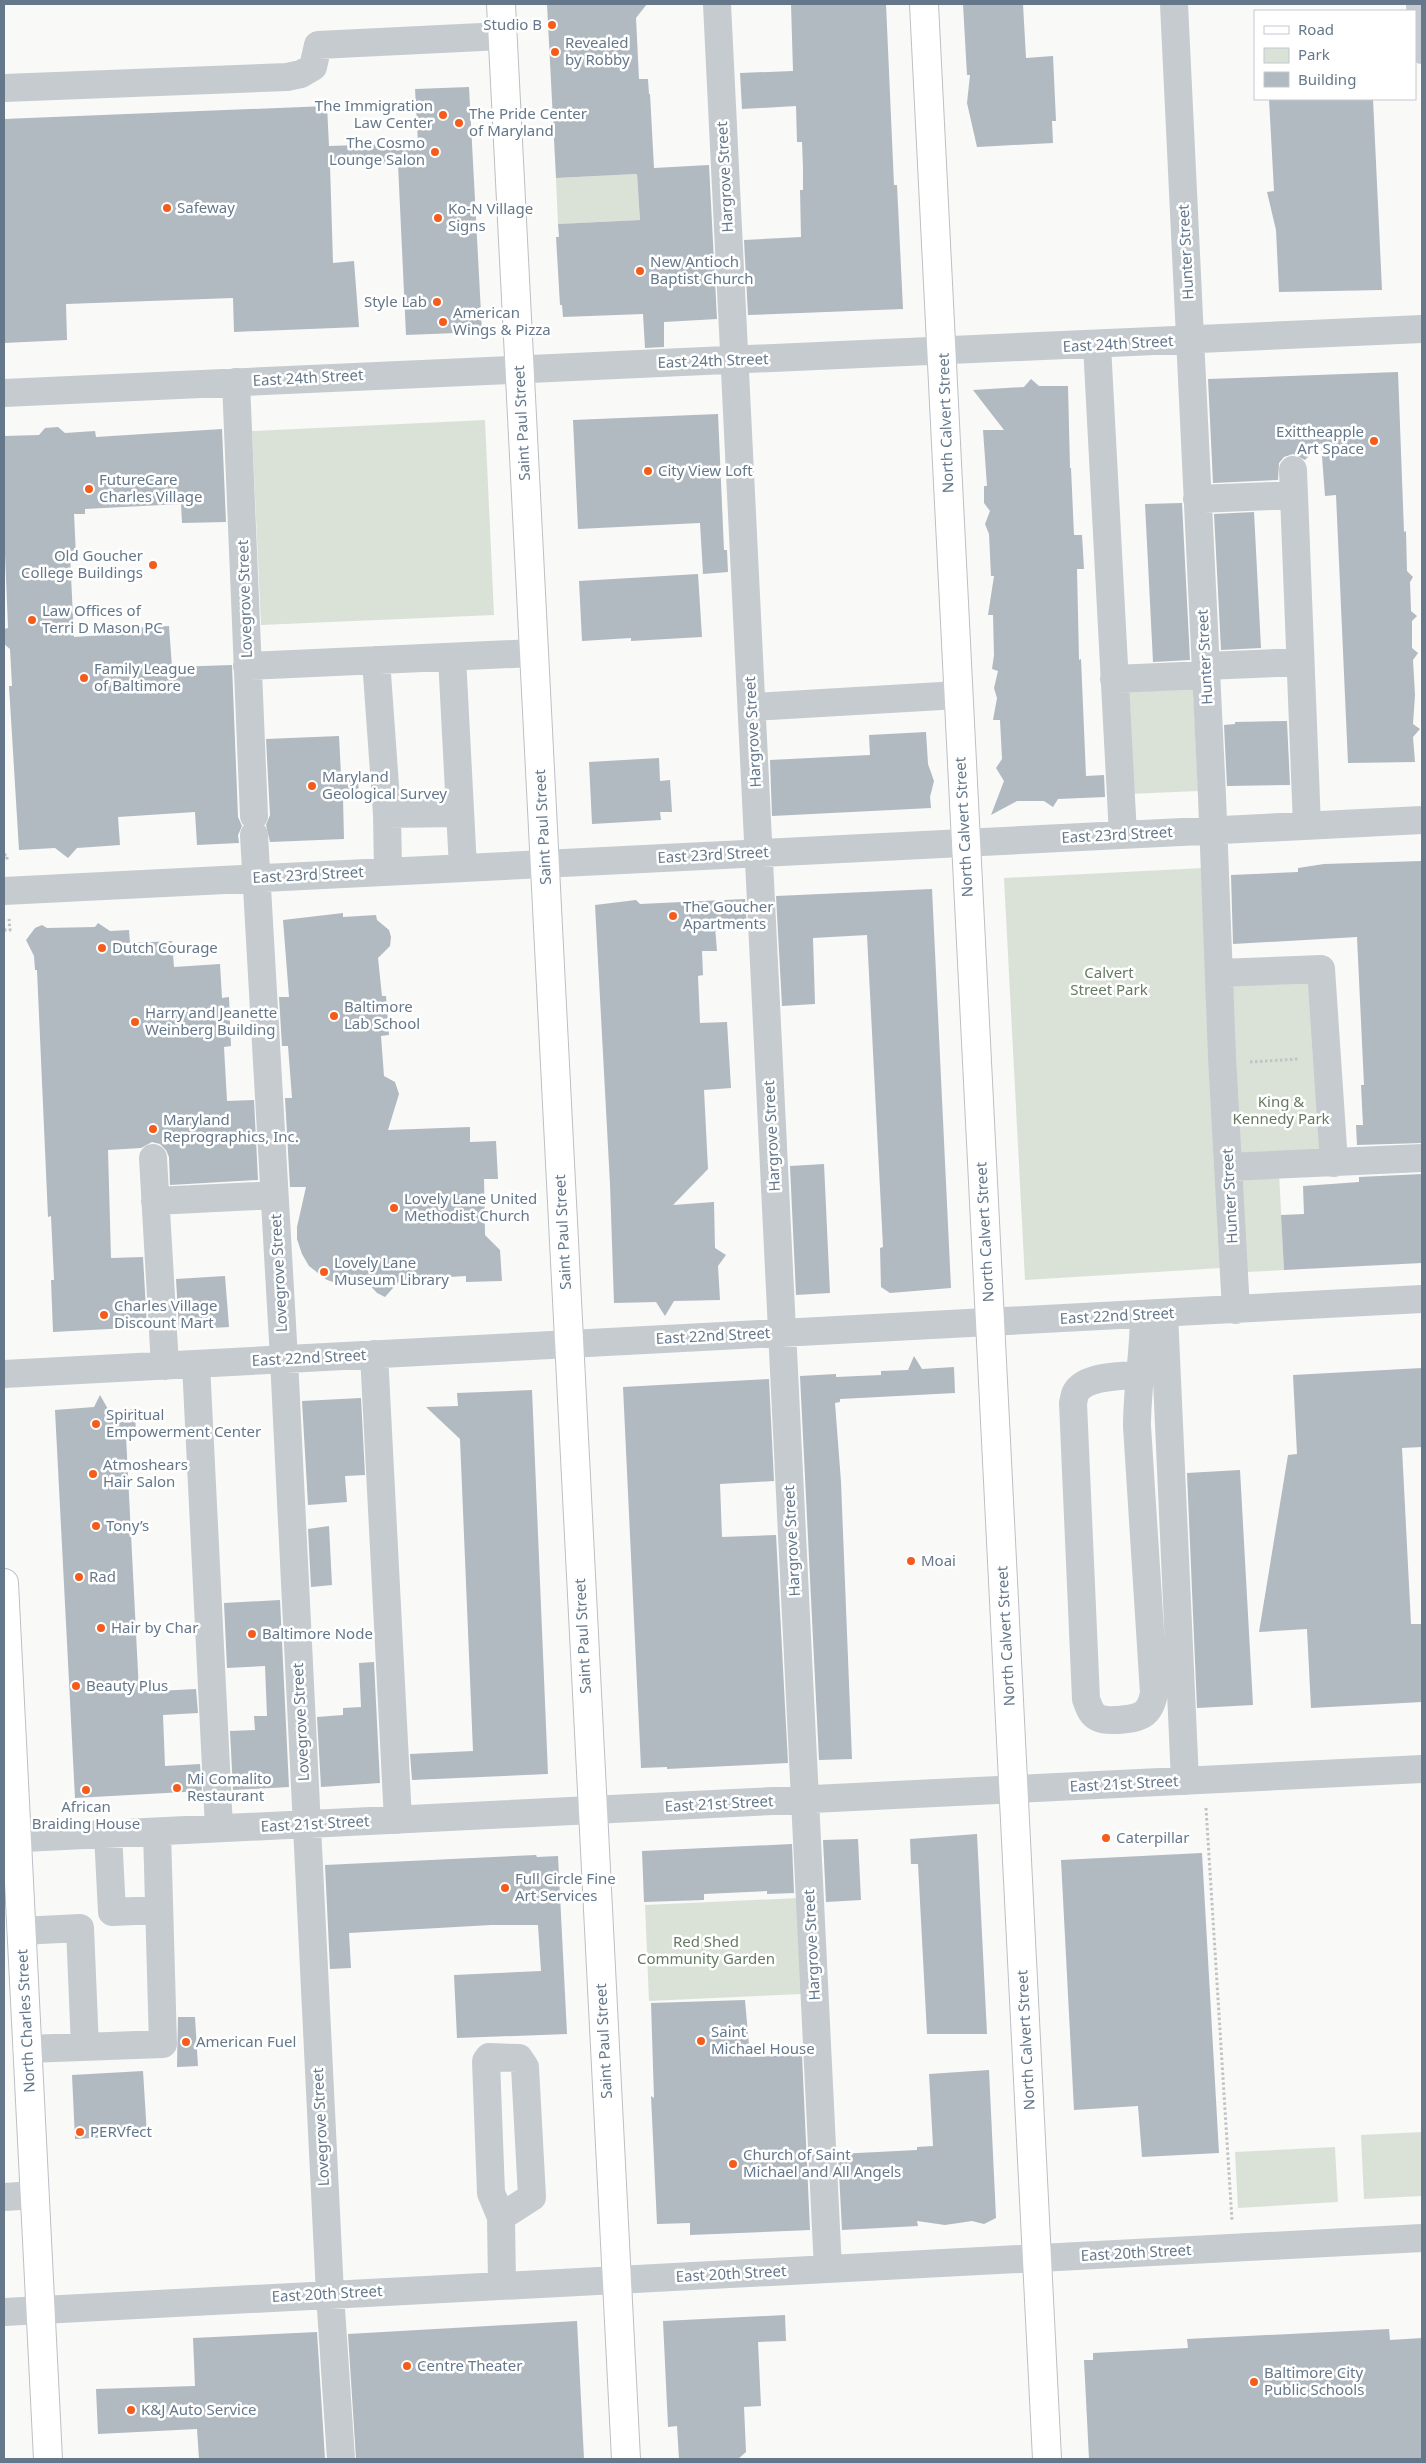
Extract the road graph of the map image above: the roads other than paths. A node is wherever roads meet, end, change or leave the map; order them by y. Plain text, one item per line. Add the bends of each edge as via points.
1 (501, 4) edge
2 (717, 4) edge
3 (924, 4) edge
4 (1174, 4) edge
5 (1420, 4) edge
6 (502, 36) junction
7 (1422, 50) edge
8 (4, 88) edge
9 (1422, 329) edge
10 (1190, 340) junction
11 (1097, 345) junction
12 (943, 353) junction
13 (734, 360) junction
14 (519, 369) junction
15 (236, 382) junction
16 (4, 393) edge
17 (1198, 499) junction
18 (534, 653) junction
19 (452, 657) junction
20 (376, 660) junction
21 (1300, 662) junction
22 (247, 666) junction
23 (1206, 671) junction
24 (1114, 680) junction
25 (958, 695) junction
26 (752, 707) junction
27 (460, 812) junction
28 (387, 814) junction
29 (1422, 820) edge
30 (1307, 826) junction
31 (1213, 831) junction
32 (1123, 835) junction
33 (964, 843) junction
34 (758, 853) junction
35 (544, 864) junction
36 (464, 868) junction
37 (388, 871) junction
38 (256, 878) junction
39 (4, 891) edge
40 (1219, 973) junction
41 (153, 1158) dead end
42 (1422, 1158) edge
43 (1334, 1162) junction
44 (1228, 1167) junction
45 (274, 1195) junction
46 (155, 1201) junction
47 (1422, 1299) edge
48 (1236, 1310) junction
49 (1154, 1313) junction
50 (990, 1322) junction
51 (782, 1333) junction
52 (569, 1343) junction
53 (374, 1354) junction
54 (284, 1359) junction
55 (196, 1364) junction
56 (165, 1366) junction
57 (4, 1374) edge
58 (1140, 1375) junction
59 (4, 1583) edge
60 (1422, 1769) edge
61 (1194, 1781) junction
62 (1013, 1790) junction
63 (805, 1800) junction
64 (592, 1810) junction
65 (398, 1820) junction
66 (306, 1824) junction
67 (219, 1828) junction
68 (157, 1832) junction
69 (108, 1834) junction
70 (10, 1839) edge
71 (159, 1910) junction
72 (112, 1912) junction
73 (80, 1928) junction
74 (21, 1931) junction
75 (85, 2047) junction
76 (27, 2050) junction
77 (35, 2195) junction
78 (4, 2197) edge
79 (501, 2217) junction
80 (1422, 2238) edge
81 (1037, 2258) junction
82 (828, 2269) junction
83 (616, 2279) junction
84 (502, 2286) junction
85 (330, 2294) junction
86 (40, 2310) junction
87 (4, 2312) edge
88 (48, 2459) edge
89 (341, 2459) edge
90 (626, 2459) edge
91 (1047, 2459) edge

1 - 6 main road, Saint Paul Street
2 - 13 street, Hargrove Street
3 - 12 main road, North Calvert Street
4 - 10 street, Hunter Street
5 - 7 street
6 - 8 street via 318,45 313,66 301,74 287,77
6 - 14 main road, Saint Paul Street
9 - 10 street, East 24th Street
10 - 11 street, East 24th Street
10 - 17 street, Hunter Street
11 - 12 street, East 24th Street
11 - 24 street
12 - 13 street, East 24th Street
12 - 25 main road, North Calvert Street
13 - 14 street, East 24th Street
13 - 26 street, Hargrove Street
14 - 15 street, East 24th Street
14 - 18 main road, Saint Paul Street
15 - 16 street, East 24th Street
15 - 22 street, Lovegrove Street
17 - 21 street via 1293,483
17 - 23 street, Hunter Street
18 - 19 street
18 - 35 main road, Saint Paul Street
19 - 20 street
19 - 27 street
20 - 22 street
20 - 28 street
21 - 23 street
21 - 30 street
22 - 38 street, Lovegrove Street
23 - 24 street
23 - 31 street, Hunter Street
24 - 32 street
25 - 26 street
25 - 33 main road, North Calvert Street
26 - 34 street, Hargrove Street
27 - 28 street
27 - 36 street
28 - 37 street
29 - 30 street, East 23rd Street
30 - 31 street, East 23rd Street
31 - 32 street, East 23rd Street
31 - 40 street, Hunter Street
32 - 33 street, East 23rd Street
33 - 34 street, East 23rd Street
33 - 50 main road, North Calvert Street
34 - 35 street, East 23rd Street
34 - 51 street, Hargrove Street
35 - 36 street, East 23rd Street
35 - 52 main road, Saint Paul Street
36 - 37 street, East 23rd Street
37 - 38 street, East 23rd Street
38 - 39 street, East 23rd Street
38 - 45 street, Lovegrove Street
40 - 43 street via 1321,969
40 - 44 street, Hunter Street
41 - 46 street
42 - 43 street
43 - 44 street
44 - 48 street, Hunter Street
45 - 46 street
45 - 54 street, Lovegrove Street
46 - 56 street
47 - 48 street, East 22nd Street
48 - 49 street, East 22nd Street
49 - 50 street, East 22nd Street
49 - 58 street
49 - 61 street
50 - 51 street, East 22nd Street
50 - 62 main road, North Calvert Street
51 - 52 street, East 22nd Street
51 - 63 street, Hargrove Street
52 - 53 street, East 22nd Street
52 - 64 main road, Saint Paul Street
53 - 54 street, East 22nd Street
53 - 65 street
54 - 55 street, East 22nd Street
54 - 66 street, Lovegrove Street
55 - 56 street, East 22nd Street
55 - 67 street
56 - 57 street, East 22nd Street
58 - 58 street via 1137,1426 1154,1693 1152,1706 1144,1714 1109,1720 1098,1718 1086,1699 1073,1403 1076,1391 1087,1383 1109,1376
59 - 70 main road, North Charles Street
60 - 61 street, East 21st Street
61 - 62 street, East 21st Street
62 - 63 street, East 21st Street
62 - 81 main road, North Calvert Street
63 - 64 street, East 21st Street
63 - 82 street, Hargrove Street
64 - 65 street, East 21st Street
64 - 83 main road, Saint Paul Street
65 - 66 street, East 21st Street
66 - 67 street, East 21st Street
66 - 85 street, Lovegrove Street
67 - 68 street, East 21st Street
68 - 69 street, East 21st Street
68 - 71 street
69 - 70 street, East 21st Street
69 - 72 street
70 - 74 main road, North Charles Street
71 - 72 street
71 - 75 street via 163,2044
72 - 73 street via 79,1913
73 - 74 street
73 - 75 street
74 - 76 main road, North Charles Street
75 - 76 street
76 - 77 main road, North Charles Street
77 - 78 street
77 - 86 main road, North Charles Street
79 - 79 street via 532,2197 525,2067 519,2058 489,2057 486,2061 491,2193
79 - 84 street
80 - 81 street, East 20th Street
81 - 82 street, East 20th Street
81 - 91 main road, North Calvert Street
82 - 83 street, East 20th Street
83 - 84 street, East 20th Street
83 - 90 main road, Saint Paul Street
84 - 85 street, East 20th Street
85 - 86 street, East 20th Street
85 - 89 street, Lovegrove Street
86 - 87 street, East 20th Street
86 - 88 main road, North Charles Street

